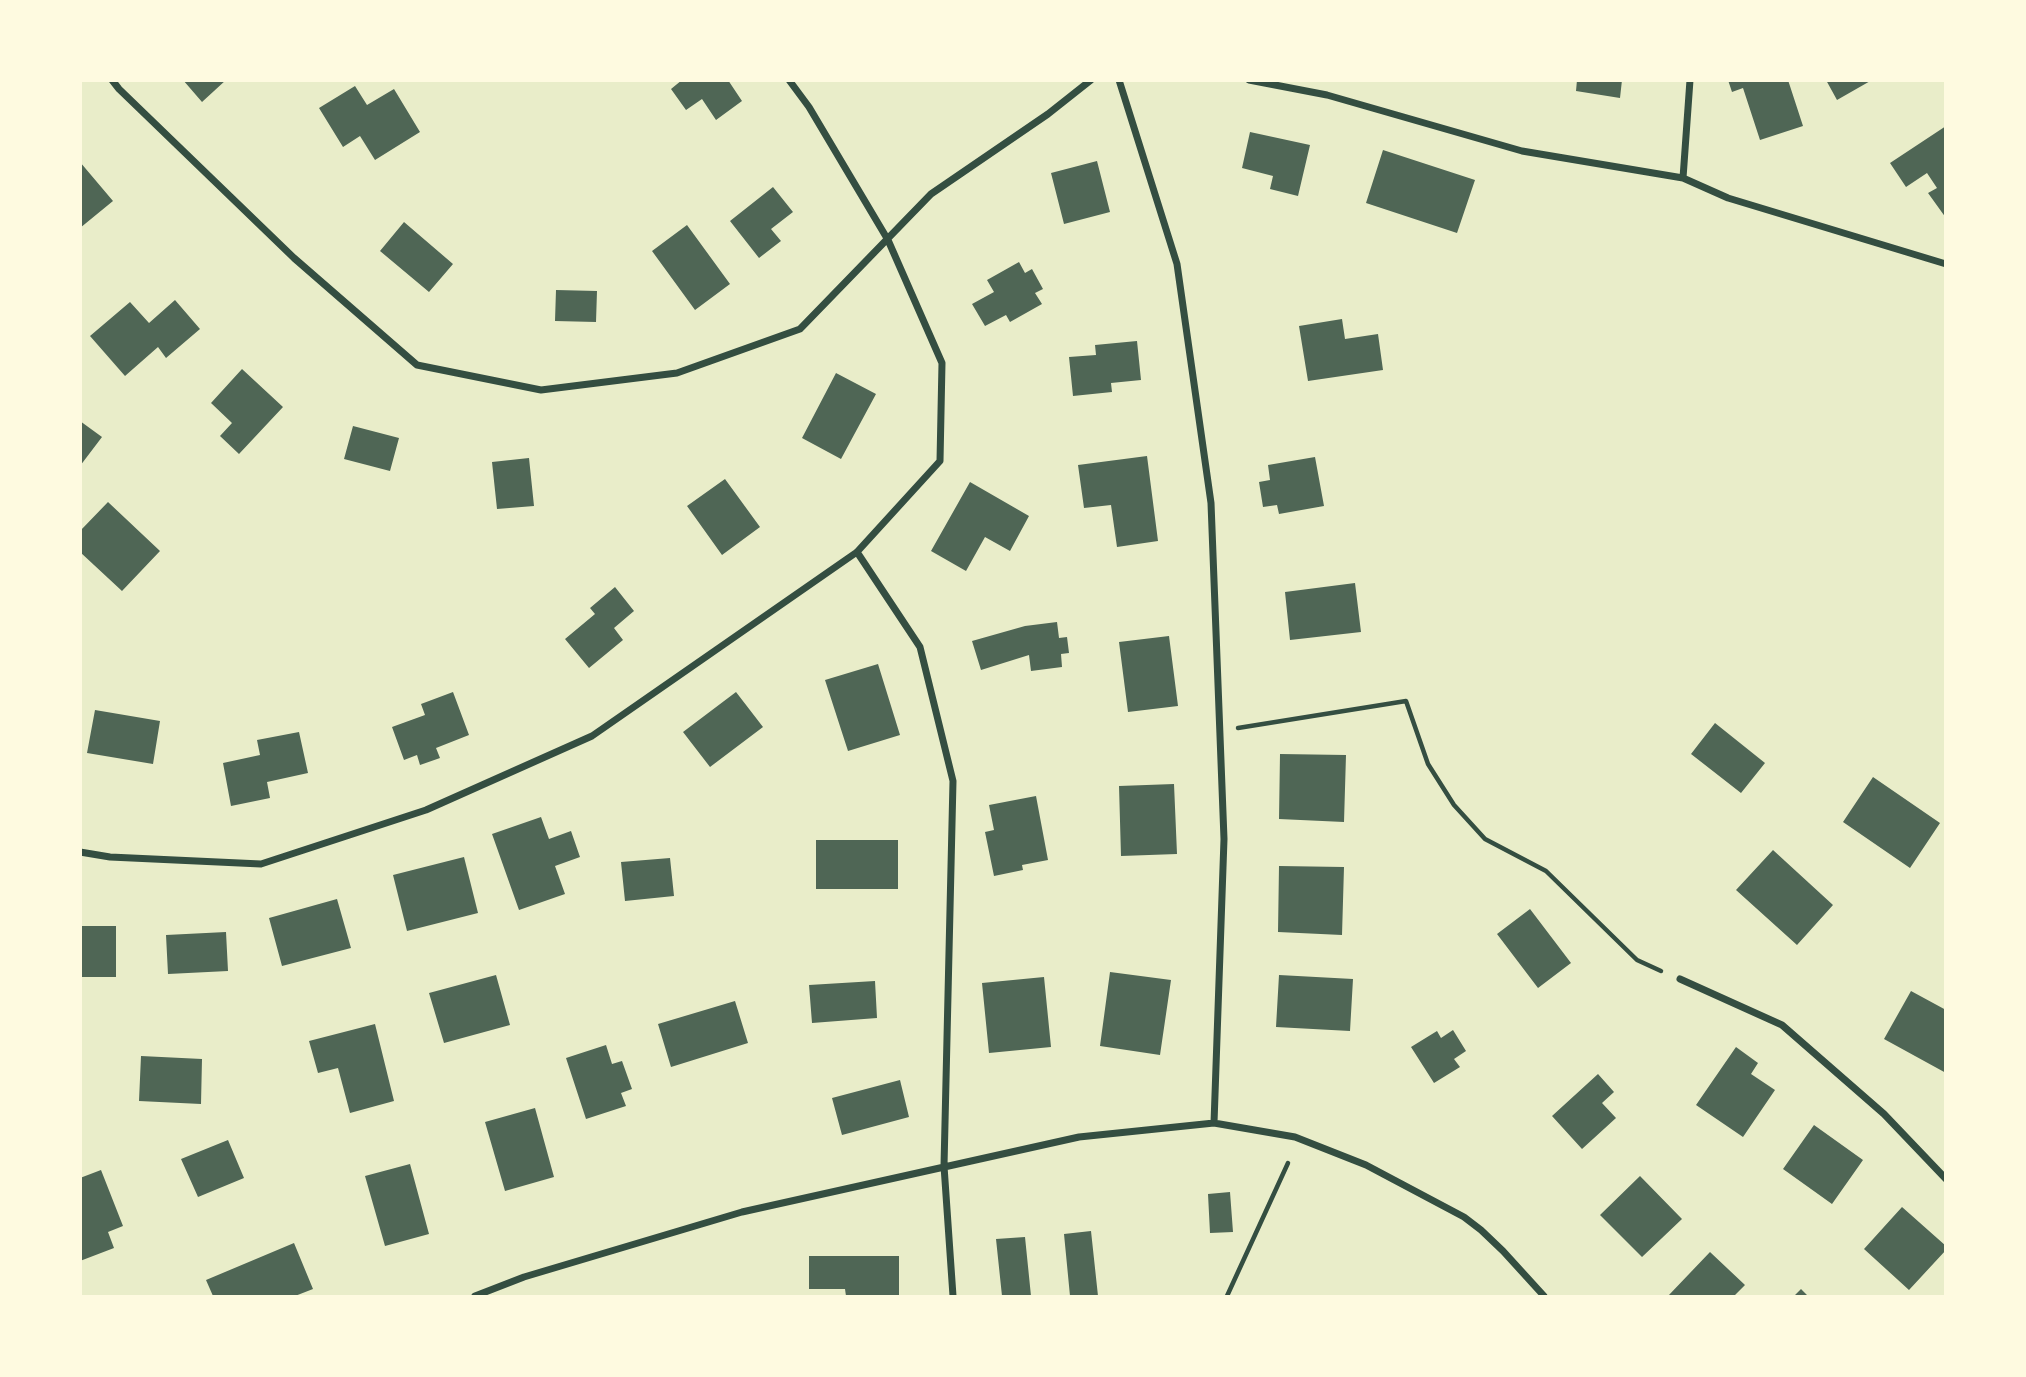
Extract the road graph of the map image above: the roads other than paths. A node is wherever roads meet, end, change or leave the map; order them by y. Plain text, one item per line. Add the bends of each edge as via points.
1 (112, 80) edge
2 (789, 80) edge
3 (1091, 80) edge
4 (1119, 80) edge
5 (1249, 80) edge
6 (1690, 80) edge
7 (1683, 178) junction
8 (888, 240) junction
9 (1945, 264) edge
10 (857, 552) junction
11 (80, 852) edge
12 (1680, 979) road end
13 (1214, 1123) junction
14 (944, 1166) junction
15 (1945, 1179) edge
16 (475, 1297) edge
17 (953, 1297) edge
18 (1544, 1297) edge

1 - 8 street via 294,258 417,365 429,368 541,390 677,373 800,329
2 - 8 street
3 - 8 street via 931,194
4 - 13 street via 1177,264 1211,503 1223,839
5 - 7 street via 1327,95 1522,151
6 - 7 street
7 - 9 street via 1728,198
8 - 10 street via 942,363 940,461
10 - 11 street via 592,736 426,810 261,864
10 - 14 street via 920,648 953,780
12 - 15 street via 1782,1025 1884,1114
13 - 14 street via 1079,1136
13 - 18 street via 1295,1137 1366,1165 1473,1224
14 - 16 street via 742,1212 524,1277
14 - 17 street

